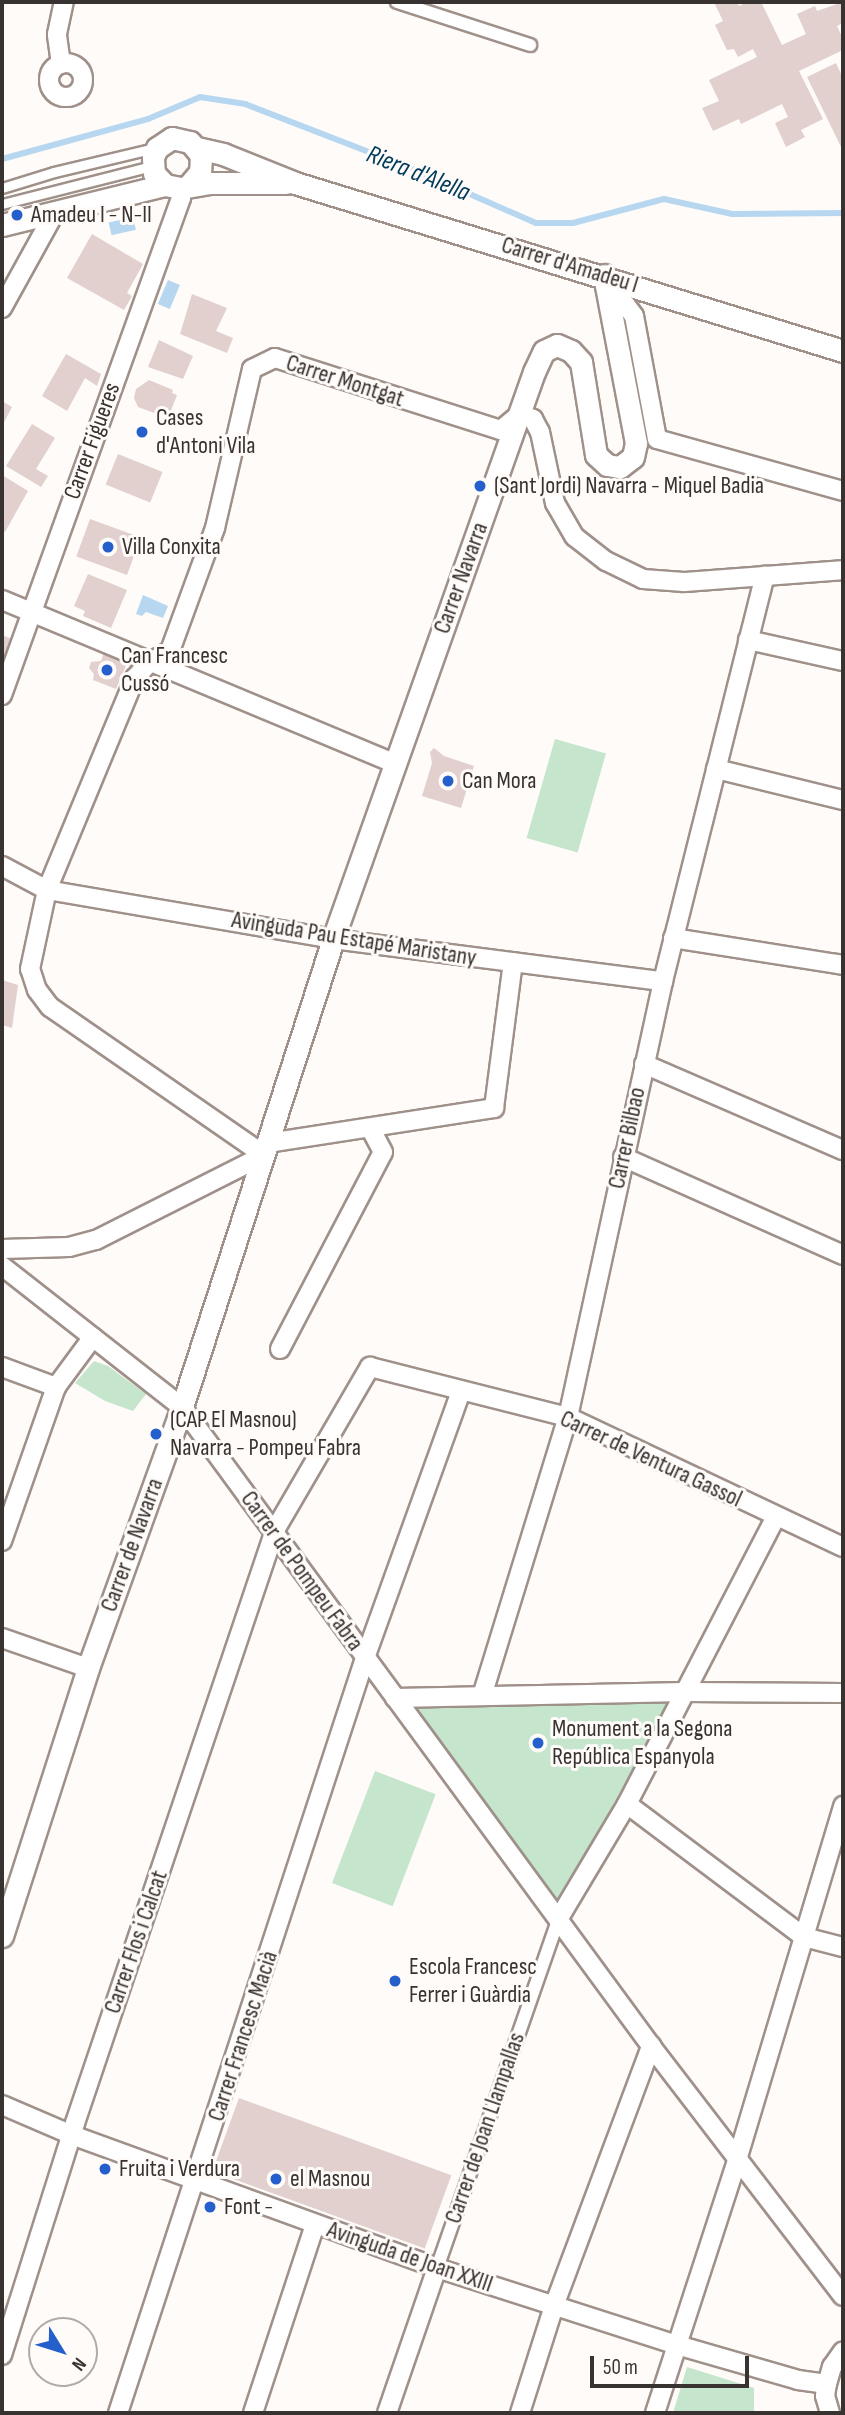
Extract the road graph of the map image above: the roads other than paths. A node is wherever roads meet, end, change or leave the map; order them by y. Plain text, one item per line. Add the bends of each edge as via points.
1 (64, 2) edge
2 (397, 2) edge
3 (530, 45) dead end
4 (61, 64) dead end
5 (197, 148) junction
6 (166, 174) junction
7 (295, 183) junction
8 (2, 188) edge
9 (2, 204) edge
10 (55, 212) junction
11 (2, 225) edge
12 (604, 275) junction
13 (2, 308) edge
14 (843, 351) edge
15 (511, 427) junction
16 (843, 491) edge
17 (843, 570) edge
18 (765, 576) junction
19 (2, 600) edge
20 (30, 611) junction
21 (748, 640) junction
22 (843, 661) edge
23 (149, 663) junction
24 (2, 695) edge
25 (394, 763) junction
26 (716, 769) junction
27 (843, 800) edge
28 (2, 866) edge
29 (47, 890) junction
30 (673, 938) junction
31 (333, 939) junction
32 (513, 962) junction
33 (843, 965) edge
34 (663, 981) junction
35 (644, 1063) junction
36 (370, 1128) junction
37 (266, 1149) junction
38 (843, 1150) edge
39 (623, 1157) junction
40 (2, 1249) edge
41 (843, 1255) edge
42 (2, 1266) edge
43 (93, 1337) junction
44 (280, 1349) dead end
45 (2, 1367) edge
46 (370, 1367) joint
47 (56, 1387) junction
48 (461, 1391) junction
49 (182, 1407) junction
50 (568, 1417) junction
51 (776, 1517) junction
52 (275, 1530) junction
53 (2, 1541) edge
54 (843, 1548) edge
55 (2, 1638) edge
56 (365, 1658) junction
57 (88, 1668) junction
58 (685, 1692) junction
59 (843, 1693) edge
60 (482, 1696) junction
61 (395, 1698) junction
62 (627, 1804) junction
63 (843, 1806) edge
64 (559, 1918) junction
65 (2, 1936) edge
66 (804, 1937) junction
67 (843, 1947) edge
68 (651, 2046) junction
69 (2, 2105) edge
70 (72, 2135) junction
71 (737, 2160) junction
72 (196, 2180) junction
73 (314, 2224) junction
74 (437, 2269) junction
75 (843, 2296) edge
76 (554, 2306) junction
77 (677, 2345) junction
78 (843, 2351) edge
79 (2, 2355) edge
80 (827, 2384) junction
81 (118, 2413) edge
82 (253, 2413) edge
83 (387, 2413) edge
84 (520, 2413) edge
85 (655, 2413) edge
86 (830, 2413) edge

1 - 4 street via 57,46
2 - 3 street
5 - 6 street via 200,172
5 - 6 street, Carrer d'Amadeu I via 172,138
5 - 7 street, Carrer d'Amadeu I
6 - 7 street, Carrer d'Amadeu I
6 - 8 lane via 54,172
6 - 9 lane
6 - 10 street, Carrer d'Amadeu I
6 - 20 street, Carrer Figueres via 181,198
7 - 12 street, Carrer d'Amadeu I
10 - 11 street, Carrer d'Amadeu I
10 - 13 street
12 - 14 street, Carrer d'Amadeu I
12 - 15 street, Carrer Navarra via 636,443 632,457 620,467 607,466 596,455 581,362 572,351 557,345 544,351
12 - 16 street via 634,316 657,439
15 - 18 street via 533,419 555,503 575,537 606,561 643,579 684,582
15 - 23 street, Carrer Montgat via 275,358 252,369 215,528 170,652
15 - 25 street, Carrer Navarra
17 - 18 street
18 - 21 street, Carrer Bilbao
19 - 20 street
20 - 23 street
20 - 24 street, Carrer Figueres
21 - 22 street
21 - 26 street, Carrer Bilbao
23 - 25 street
23 - 29 street, Carrer Montgat via 135,678
25 - 31 street, Carrer Navarra
26 - 27 street
26 - 30 street, Carrer Bilbao
28 - 29 street
29 - 31 street, Avinguda Pau Estapé Maristany
29 - 37 street, Carrer Montgat via 30,969 37,990 50,1007
30 - 33 street
30 - 34 street, Carrer Bilbao
31 - 32 street, Avinguda Pau Estapé Maristany
31 - 37 street, Carrer Navarra
32 - 34 street, Avinguda Pau Estapé Maristany
32 - 36 street via 494,1108
34 - 35 street, Carrer Bilbao
35 - 38 street
35 - 39 street, Carrer Bilbao
36 - 37 street
36 - 44 street via 383,1152
37 - 40 street via 96,1240 69,1247
37 - 49 street, Carrer de Navarra
39 - 41 street
39 - 50 street, Carrer Bilbao
42 - 43 street, Carrer de Pompeu Fabra
43 - 47 street
43 - 49 street, Carrer de Pompeu Fabra
45 - 47 street
46 - 48 street, Carrer de Ventura Gassol
46 - 52 street, Carrer Flos i Calcat
47 - 53 street
48 - 50 street, Carrer de Ventura Gassol
48 - 56 street, Carrer Francesc Macià
49 - 52 street, Carrer de Pompeu Fabra
49 - 57 street, Carrer de Navarra
50 - 51 street, Carrer de Ventura Gassol
50 - 60 street, Carrer Bilbao
51 - 54 street, Carrer de Ventura Gassol
51 - 58 street, Carrer de Joan Llampallas
52 - 56 street, Carrer de Pompeu Fabra
52 - 70 street, Carrer Flos i Calcat
55 - 57 street
56 - 61 street, Carrer de Pompeu Fabra
56 - 72 street, Carrer Francesc Macià
57 - 65 street, Carrer de Navarra
58 - 59 street
58 - 60 street
58 - 62 street, Carrer de Joan Llampallas
60 - 61 street
61 - 64 street, Carrer de Pompeu Fabra
62 - 64 street, Carrer de Joan Llampallas
62 - 66 street
63 - 66 street
64 - 68 street, Carrer de Pompeu Fabra
64 - 74 street, Carrer de Joan Llampallas
66 - 67 street
66 - 71 street
68 - 71 street, Carrer de Pompeu Fabra
68 - 76 street
69 - 70 street, Avinguda de Joan XXIII
70 - 72 street, Avinguda de Joan XXIII
70 - 79 street, Carrer Flos i Calcat
71 - 75 street, Carrer de Pompeu Fabra
71 - 77 street
72 - 73 street, Avinguda de Joan XXIII
72 - 81 street, Carrer Francesc Macià
73 - 74 street, Avinguda de Joan XXIII
73 - 82 street
74 - 76 street, Avinguda de Joan XXIII
74 - 83 street, Carrer de Joan Llampallas
76 - 77 street, Avinguda de Joan XXIII
76 - 84 street
77 - 80 street, Avinguda de Joan XXIII
77 - 85 street
78 - 80 street
80 - 86 street

